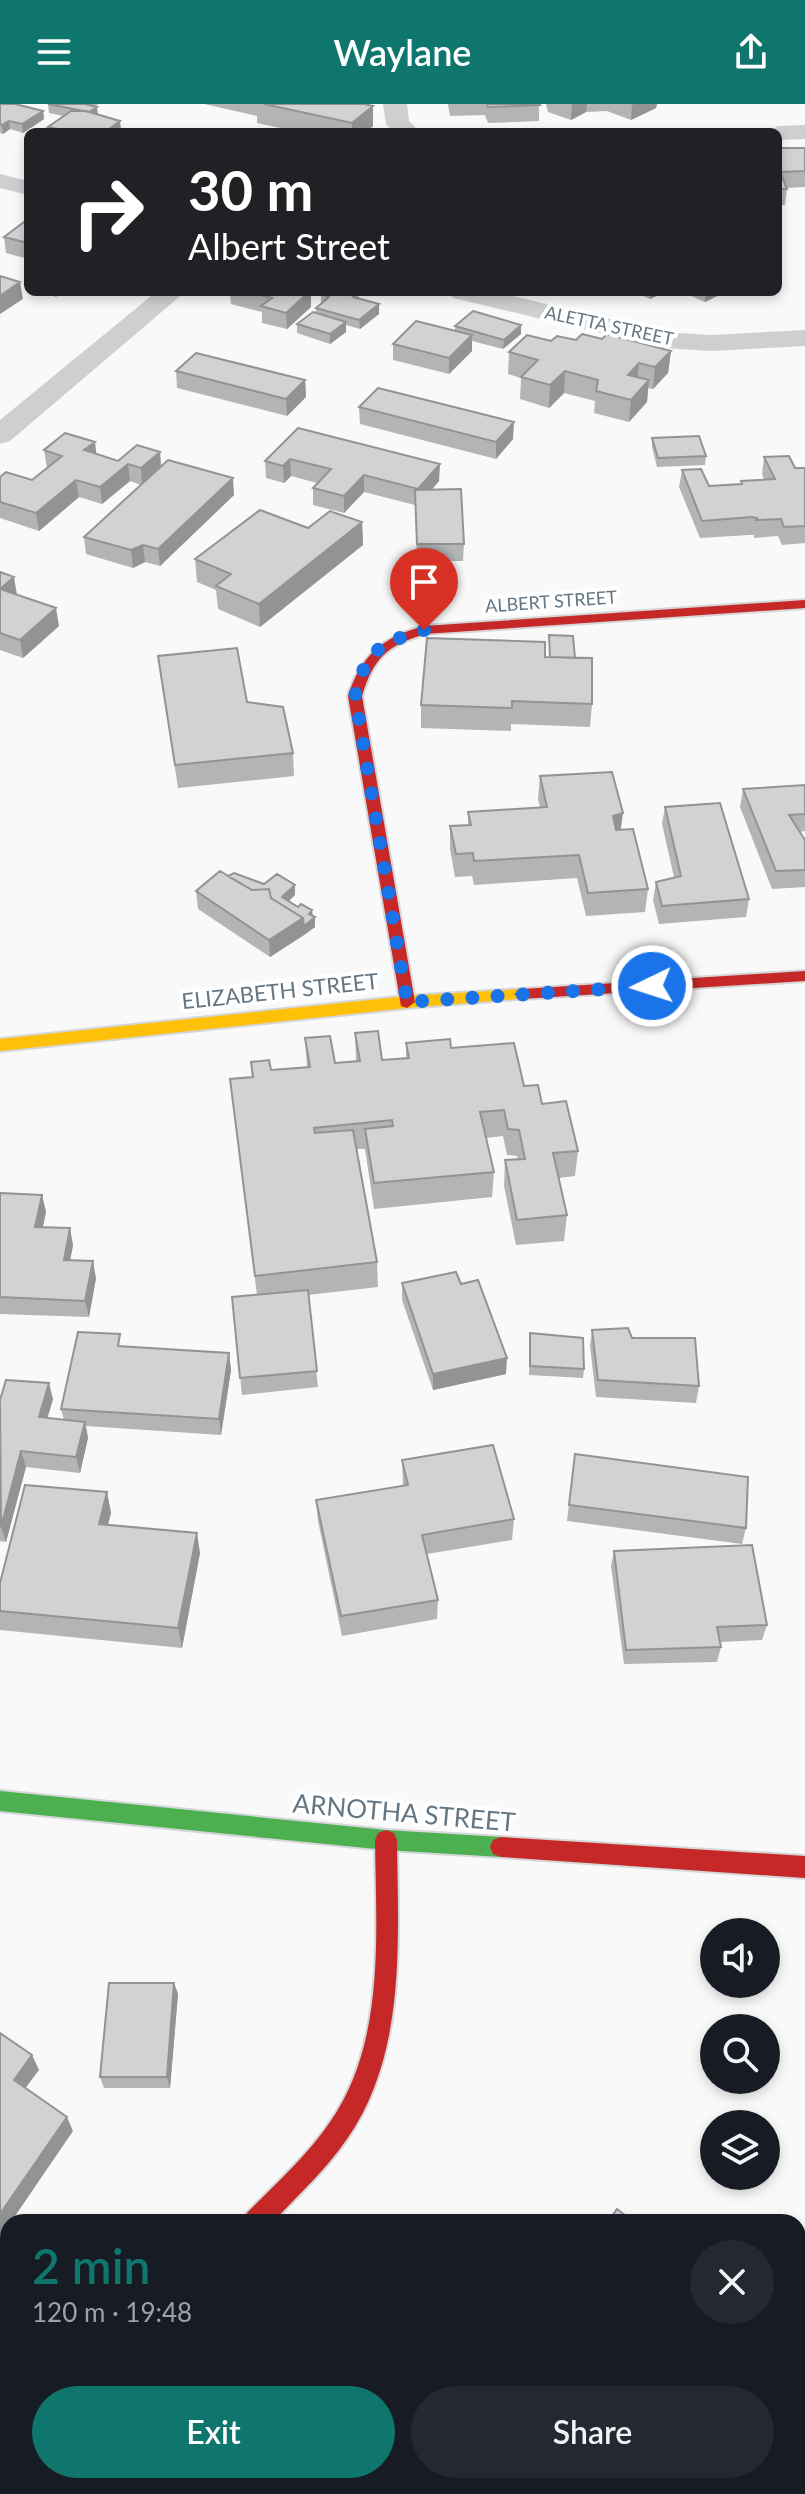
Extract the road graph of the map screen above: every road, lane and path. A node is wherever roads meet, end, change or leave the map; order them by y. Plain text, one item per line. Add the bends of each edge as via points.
1 (395, 104) edge
2 (403, 128) edge
3 (805, 132) edge
4 (782, 133) edge
5 (0, 181) edge
6 (24, 187) edge
7 (24, 203) edge
8 (0, 205) edge
9 (167, 296) edge
10 (479, 296) edge
11 (805, 338) edge
12 (0, 435) edge
13 (805, 604) edge
14 (805, 976) edge
15 (407, 1002) junction
16 (0, 1045) edge
17 (0, 1801) edge
18 (386, 1840) junction
19 (805, 1867) edge
20 (264, 2214) edge

1 - 2 street
3 - 4 street
5 - 6 street
7 - 8 street
9 - 12 street
10 - 11 street, ALETTA STREET via 663,340
13 - 15 street, ALBERT STREET via 424,630 379,648 362,666 355,696
14 - 15 street, ELIZABETH STREET
15 - 16 street, ELIZABETH STREET
17 - 18 street, ARNOTHA STREET
18 - 19 street, ARNOTHA STREET
18 - 20 street via 385,1995 368,2070 348,2115 319,2155

